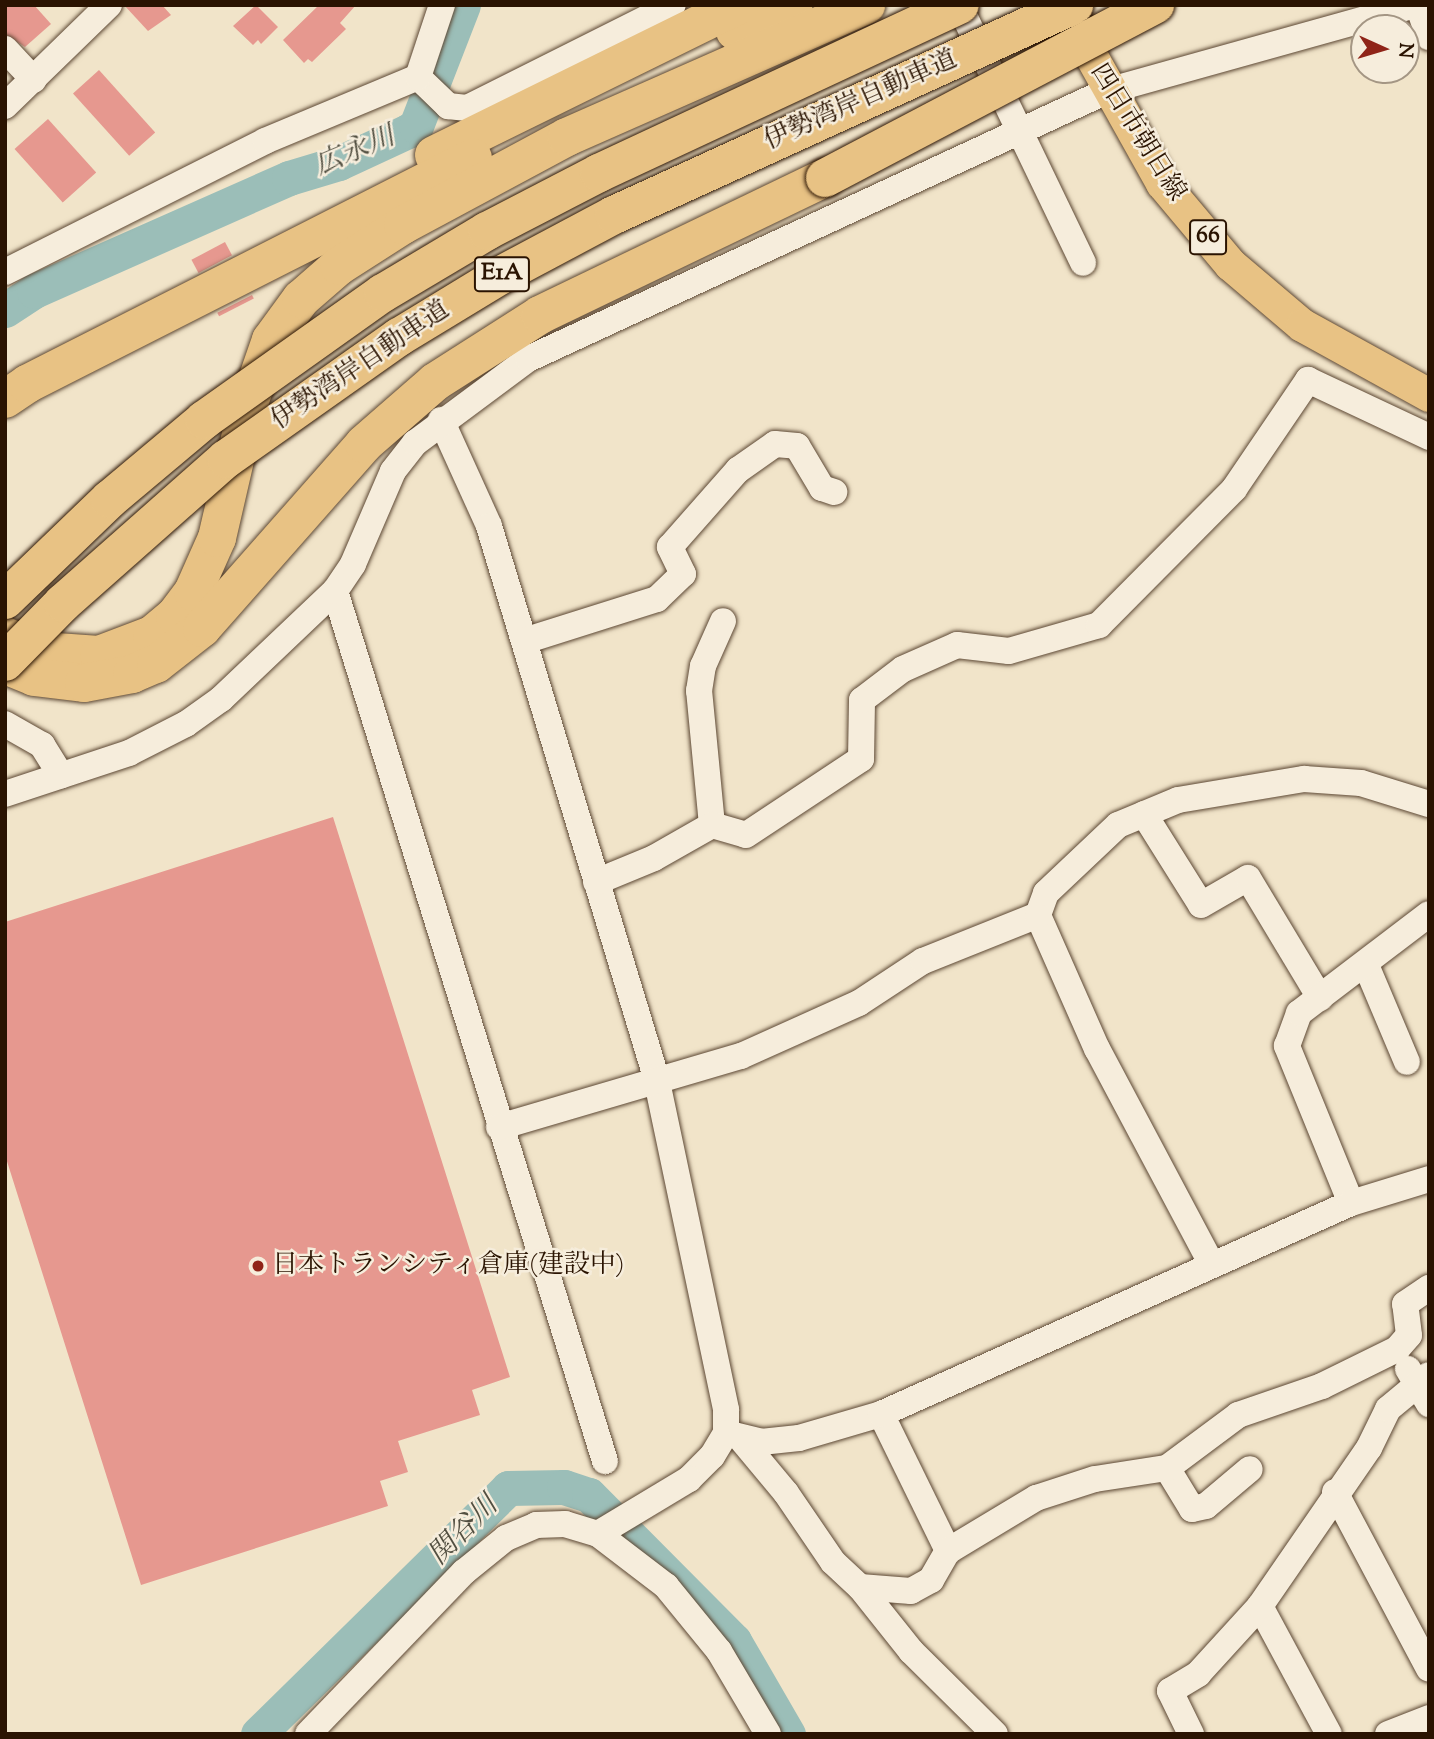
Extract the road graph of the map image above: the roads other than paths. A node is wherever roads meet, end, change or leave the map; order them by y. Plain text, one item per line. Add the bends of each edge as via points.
1 (109, 5) edge
2 (442, 5) edge
3 (673, 5) edge
4 (739, 5) edge
5 (793, 5) edge
6 (866, 5) edge
7 (960, 5) edge
8 (1063, 5) edge
9 (1074, 5) edge
10 (1155, 5) edge
11 (1417, 5) edge
12 (1429, 37) edge
13 (5, 49) edge
14 (34, 80) junction
15 (425, 83) junction
16 (1107, 91) junction
17 (5, 106) edge
18 (1017, 133) junction
19 (1083, 263) dead end
20 (5, 272) edge
21 (5, 375) edge
22 (1429, 395) edge
23 (5, 399) edge
24 (441, 421) junction
25 (1429, 438) edge
26 (834, 492) dead end
27 (335, 591) junction
28 (5, 600) edge
29 (723, 621) dead end
30 (5, 636) edge
31 (524, 641) junction
32 (5, 664) edge
33 (5, 724) edge
34 (61, 775) junction
35 (5, 794) edge
36 (1429, 804) edge
37 (1144, 814) junction
38 (712, 825) junction
39 (596, 882) junction
40 (1429, 914) edge
41 (1038, 915) junction
42 (1366, 965) junction
43 (1320, 998) junction
44 (1407, 1062) dead end
45 (656, 1077) junction
46 (499, 1127) junction
47 (1429, 1179) edge
48 (1351, 1203) junction
49 (1211, 1263) junction
50 (1429, 1288) edge
51 (1396, 1349) junction
52 (1424, 1387) edge
53 (881, 1414) junction
54 (733, 1436) junction
55 (605, 1461) dead end
56 (1167, 1468) junction
57 (1250, 1469) dead end
58 (1335, 1492) junction
59 (612, 1526) junction
60 (948, 1551) junction
61 (860, 1587) junction
62 (1259, 1606) junction
63 (1429, 1669) edge
64 (1429, 1718) edge
65 (980, 1728) edge
66 (308, 1734) edge
67 (768, 1734) edge
68 (1191, 1734) edge
69 (1329, 1734) edge
70 (1388, 1734) edge

1 - 14 street
2 - 15 street
3 - 15 street via 467,108 448,106
4 - 21 highway
5 - 23 highway via 678,56 418,185
6 - 30 highway via 676,86 484,180 339,266 284,318 266,351 246,412 218,538 193,592 175,616 152,635 99,655 42,651
7 - 18 street
7 - 28 highway, 伊勢湾岸自動車道 / E1A, bridge via 599,173 487,231 383,293 204,420 110,499
8 - 16 main road, 四日市朝日線 / 66
9 - 32 highway, 伊勢湾岸自動車道 / E1A, bridge via 614,215 501,275 399,337 226,459 63,603
10 - 32 highway, bridge via 924,129 576,296 482,350 401,408 226,603 156,664 132,674 84,683 34,677
11 - 12 street
11 - 16 street
13 - 14 street
14 - 17 street
15 - 20 street via 265,141
16 - 18 street
16 - 22 main road, 四日市朝日線 / 66 via 1162,183 1230,264 1302,325
18 - 19 street
18 - 24 street via 589,328 528,359
24 - 27 street via 393,471 353,564
24 - 31 street via 489,526
25 - 38 street via 1308,380 1234,489 1098,625 1009,651 957,645 903,669 862,701 861,759 746,835
26 - 31 street via 822,488 797,446 775,444 738,470 670,547 683,574 657,599
27 - 34 street via 221,699 186,724 129,753
27 - 46 street
29 - 38 street via 703,666 699,691
31 - 39 street
33 - 34 street via 42,745
34 - 35 street
36 - 37 street via 1361,783 1304,779 1178,800
37 - 41 street via 1118,825 1100,842 1046,894
37 - 43 street via 1201,905 1248,878
38 - 39 street via 654,858
39 - 45 street
40 - 42 street
41 - 45 street via 923,961 859,1003 741,1056 707,1069
41 - 49 street via 1097,1049
42 - 43 street
42 - 44 street
43 - 48 street via 1299,1013 1287,1046
45 - 46 street
45 - 54 street via 679,1202
46 - 55 street
47 - 48 street
48 - 49 street
49 - 53 street
50 - 51 street via 1416,1292 1405,1304 1409,1335
51 - 52 street
51 - 56 street via 1322,1386 1238,1415
52 - 58 street via 1388,1409 1368,1448
53 - 54 street via 799,1438
53 - 60 street
54 - 59 street via 689,1479
54 - 61 street via 786,1493 833,1562
56 - 57 street via 1192,1509 1206,1506
56 - 60 street via 1096,1479 1036,1498
58 - 62 street
58 - 63 street
59 - 66 street via 537,1525 506,1538 464,1572
59 - 67 street via 719,1651
60 - 61 street via 931,1580 911,1591
61 - 65 street
62 - 68 street via 1198,1674 1170,1691
62 - 69 street
64 - 70 street

